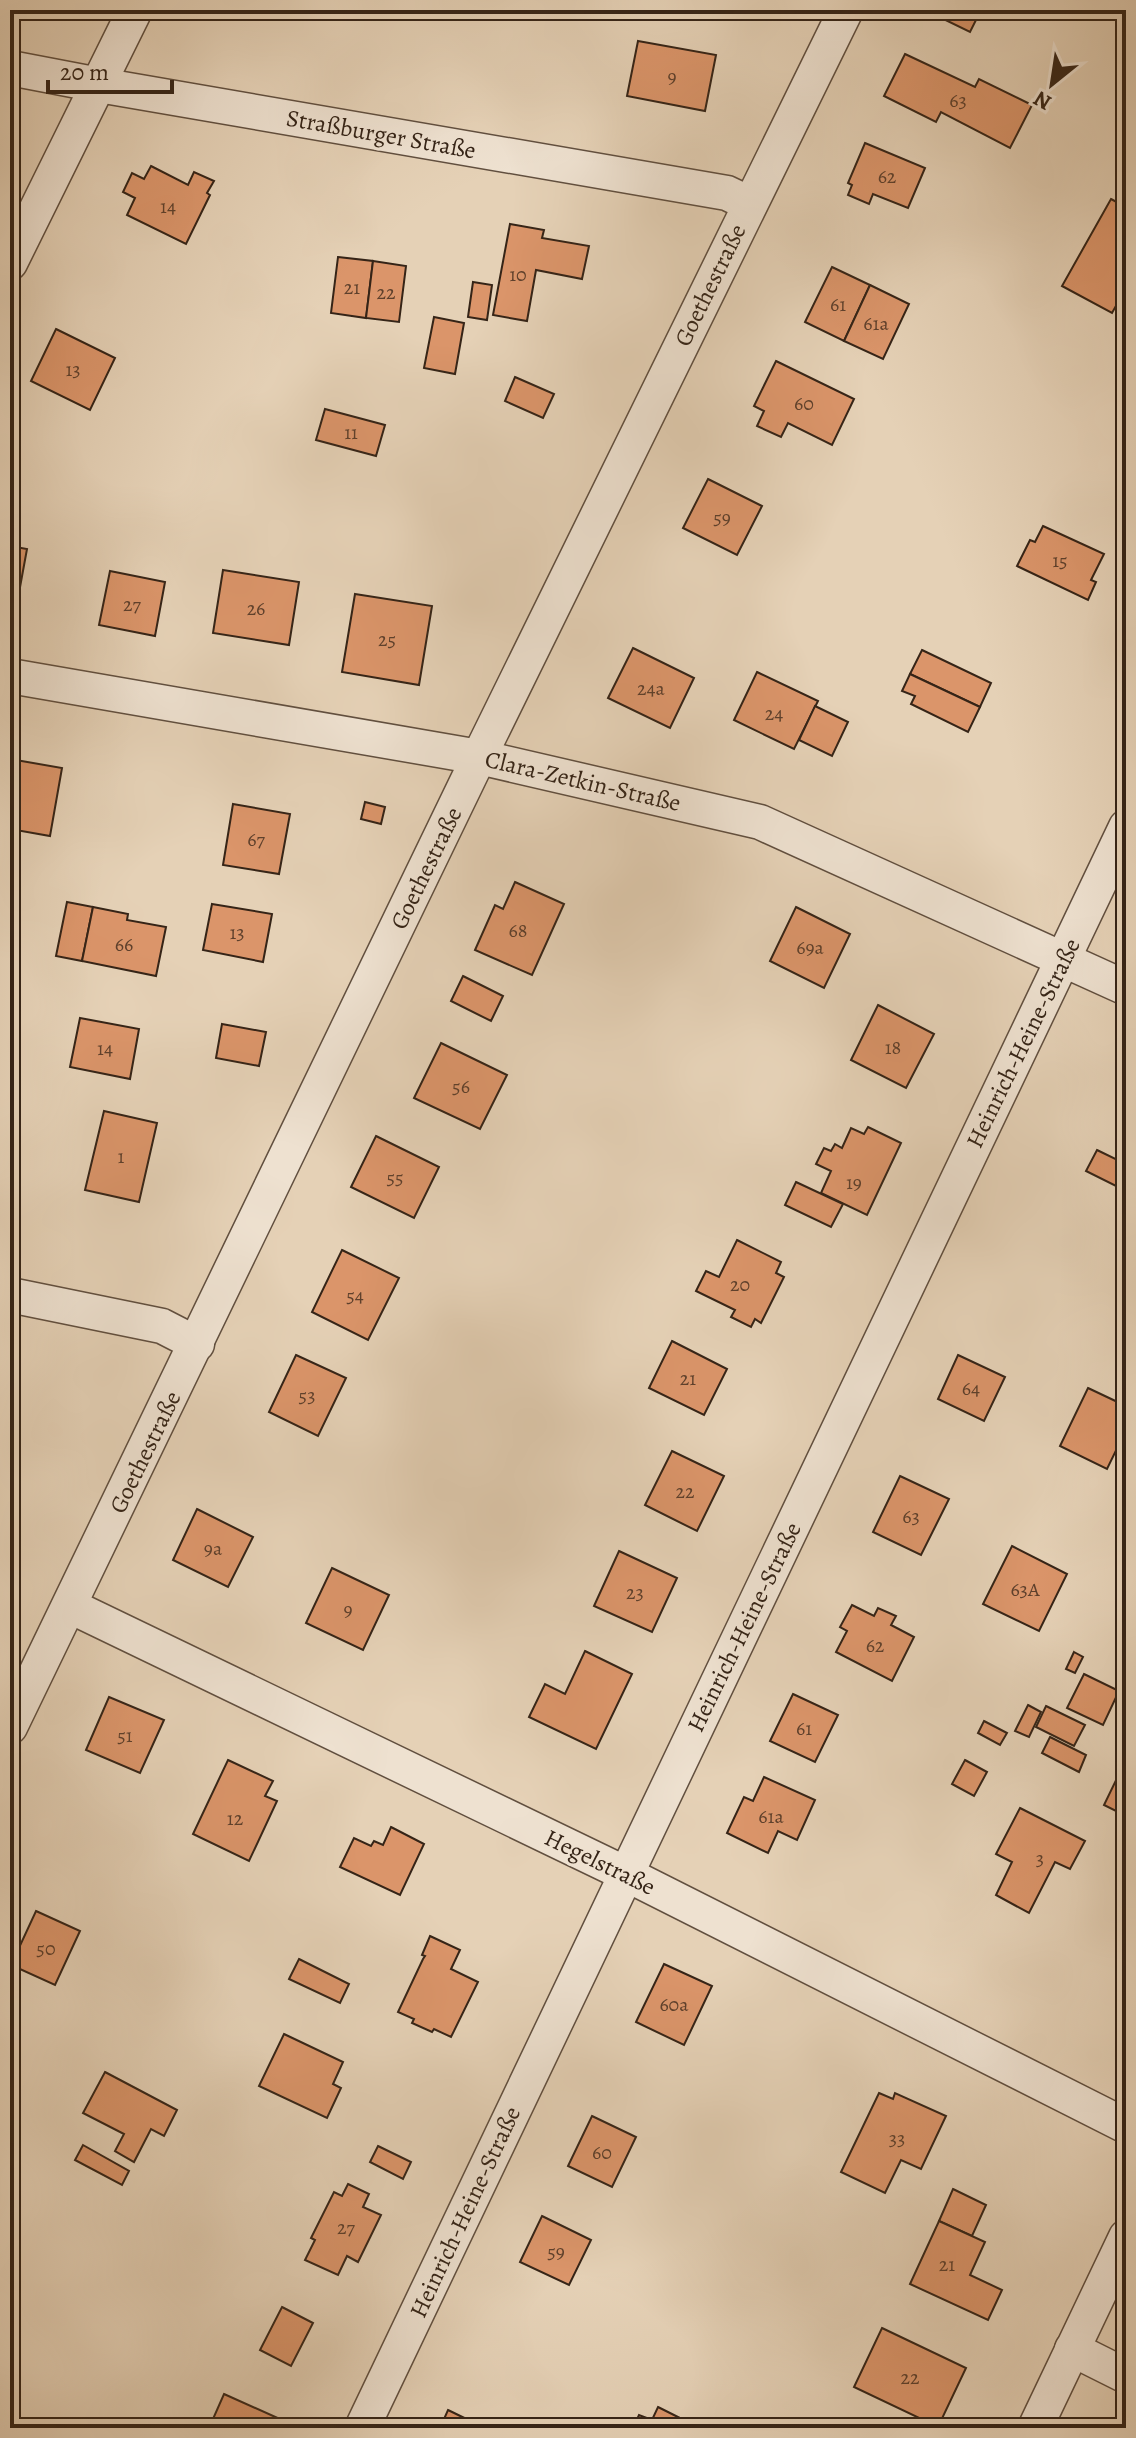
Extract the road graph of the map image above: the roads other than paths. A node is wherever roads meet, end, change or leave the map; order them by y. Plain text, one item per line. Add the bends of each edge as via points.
1 (135, 10) edge
2 (846, 10) edge
3 (10, 68) edge
4 (99, 85) junction
5 (750, 204) junction
6 (10, 263) edge
7 (10, 676) edge
8 (479, 757) junction
9 (1126, 827) edge
10 (1064, 958) junction
11 (1126, 988) edge
12 (10, 1295) edge
13 (197, 1344) junction
14 (70, 1606) junction
15 (10, 1727) edge
16 (626, 1874) junction
17 (1126, 2126) edge
18 (1126, 2237) edge
19 (1072, 2349) junction
20 (1126, 2376) edge
21 (362, 2428) edge
22 (1035, 2428) edge

1 - 4 street
2 - 5 street, Goethestraße
3 - 4 street, Straßburger Straße
4 - 5 street, Straßburger Straße via 727,193
4 - 6 street
5 - 8 street, Goethestraße
7 - 8 street, Clara-Zetkin-Straße
8 - 10 street, Clara-Zetkin-Straße via 760,822
8 - 13 street, Goethestraße
9 - 10 street, Heinrich-Heine-Straße
10 - 11 street, Clara-Zetkin-Straße
10 - 16 street, Heinrich-Heine-Straße
12 - 13 street via 162,1326
13 - 14 street, Goethestraße
14 - 15 street, Goethestraße
14 - 16 street, Hegelstraße
16 - 17 street, Hegelstraße
16 - 21 street, Heinrich-Heine-Straße
18 - 19 street
19 - 20 street
19 - 22 street

